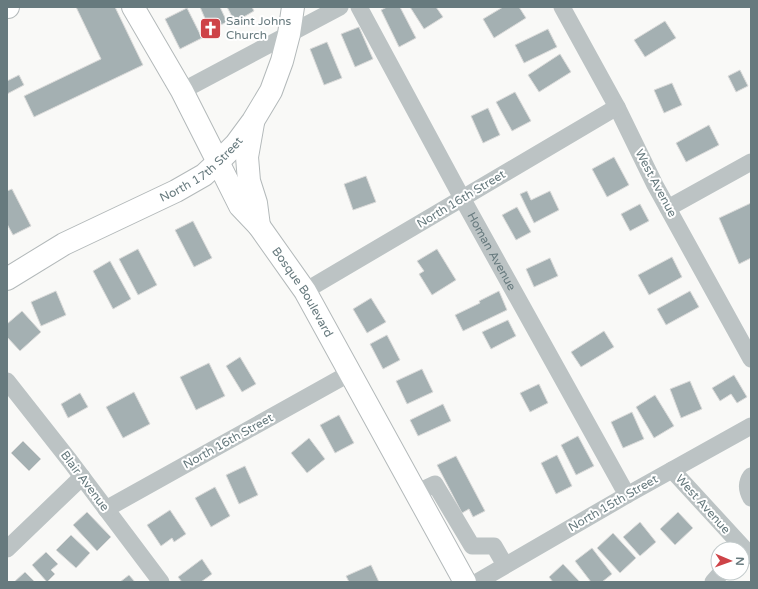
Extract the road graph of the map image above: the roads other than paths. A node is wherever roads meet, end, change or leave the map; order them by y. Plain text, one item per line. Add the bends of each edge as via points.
1 (133, 7) edge
2 (293, 7) edge
3 (340, 7) edge
4 (359, 7) edge
5 (562, 7) edge
6 (289, 34) junction
7 (182, 91) junction
8 (617, 107) junction
9 (253, 121) junction
10 (218, 162) junction
11 (751, 162) edge
12 (462, 198) junction
13 (668, 208) junction
14 (259, 226) junction
15 (7, 279) edge
16 (305, 291) junction
17 (751, 359) edge
18 (350, 373) junction
19 (7, 381) edge
20 (751, 426) edge
21 (672, 470) junction
22 (751, 476) edge
23 (82, 477) junction
24 (416, 493) junction
25 (627, 495) junction
26 (751, 498) edge
27 (106, 509) junction
28 (451, 511) junction
29 (433, 523) junction
30 (739, 541) edge
31 (7, 549) edge
32 (505, 565) junction
33 (161, 582) edge
34 (465, 582) edge
35 (477, 582) edge

1 - 7 main road, Bosque Boulevard
2 - 6 main road
3 - 6 street
4 - 12 street, Homan Avenue
5 - 8 street, West Avenue
6 - 7 street
6 - 9 main road, North 17th Street via 271,91
7 - 10 main road, Bosque Boulevard
8 - 12 street, North 16th Street
8 - 13 street, West Avenue
9 - 10 main road, North 17th Street via 236,144
9 - 14 main road via 247,156 249,181 256,203
10 - 14 main road, Bosque Boulevard via 240,206
10 - 15 main road, North 17th Street via 204,175 176,191 64,244
11 - 13 street
12 - 16 street, North 16th Street
12 - 25 street, Homan Avenue
13 - 17 street, West Avenue
14 - 16 main road, Bosque Boulevard
16 - 18 main road, Bosque Boulevard
18 - 24 main road, Bosque Boulevard
18 - 27 street, North 16th Street
19 - 23 street, Blair Avenue
20 - 21 street, North 15th Street
21 - 25 street, North 15th Street
21 - 30 street, West Avenue
22 - 26 street via 748,480
23 - 27 street, Blair Avenue
23 - 31 street
24 - 28 street via 435,484
24 - 29 main road, Bosque Boulevard
25 - 32 street, North 15th Street
27 - 33 street, Blair Avenue
28 - 29 street
28 - 32 street via 472,546 494,546
29 - 34 main road, Bosque Boulevard
32 - 35 street, North 15th Street

